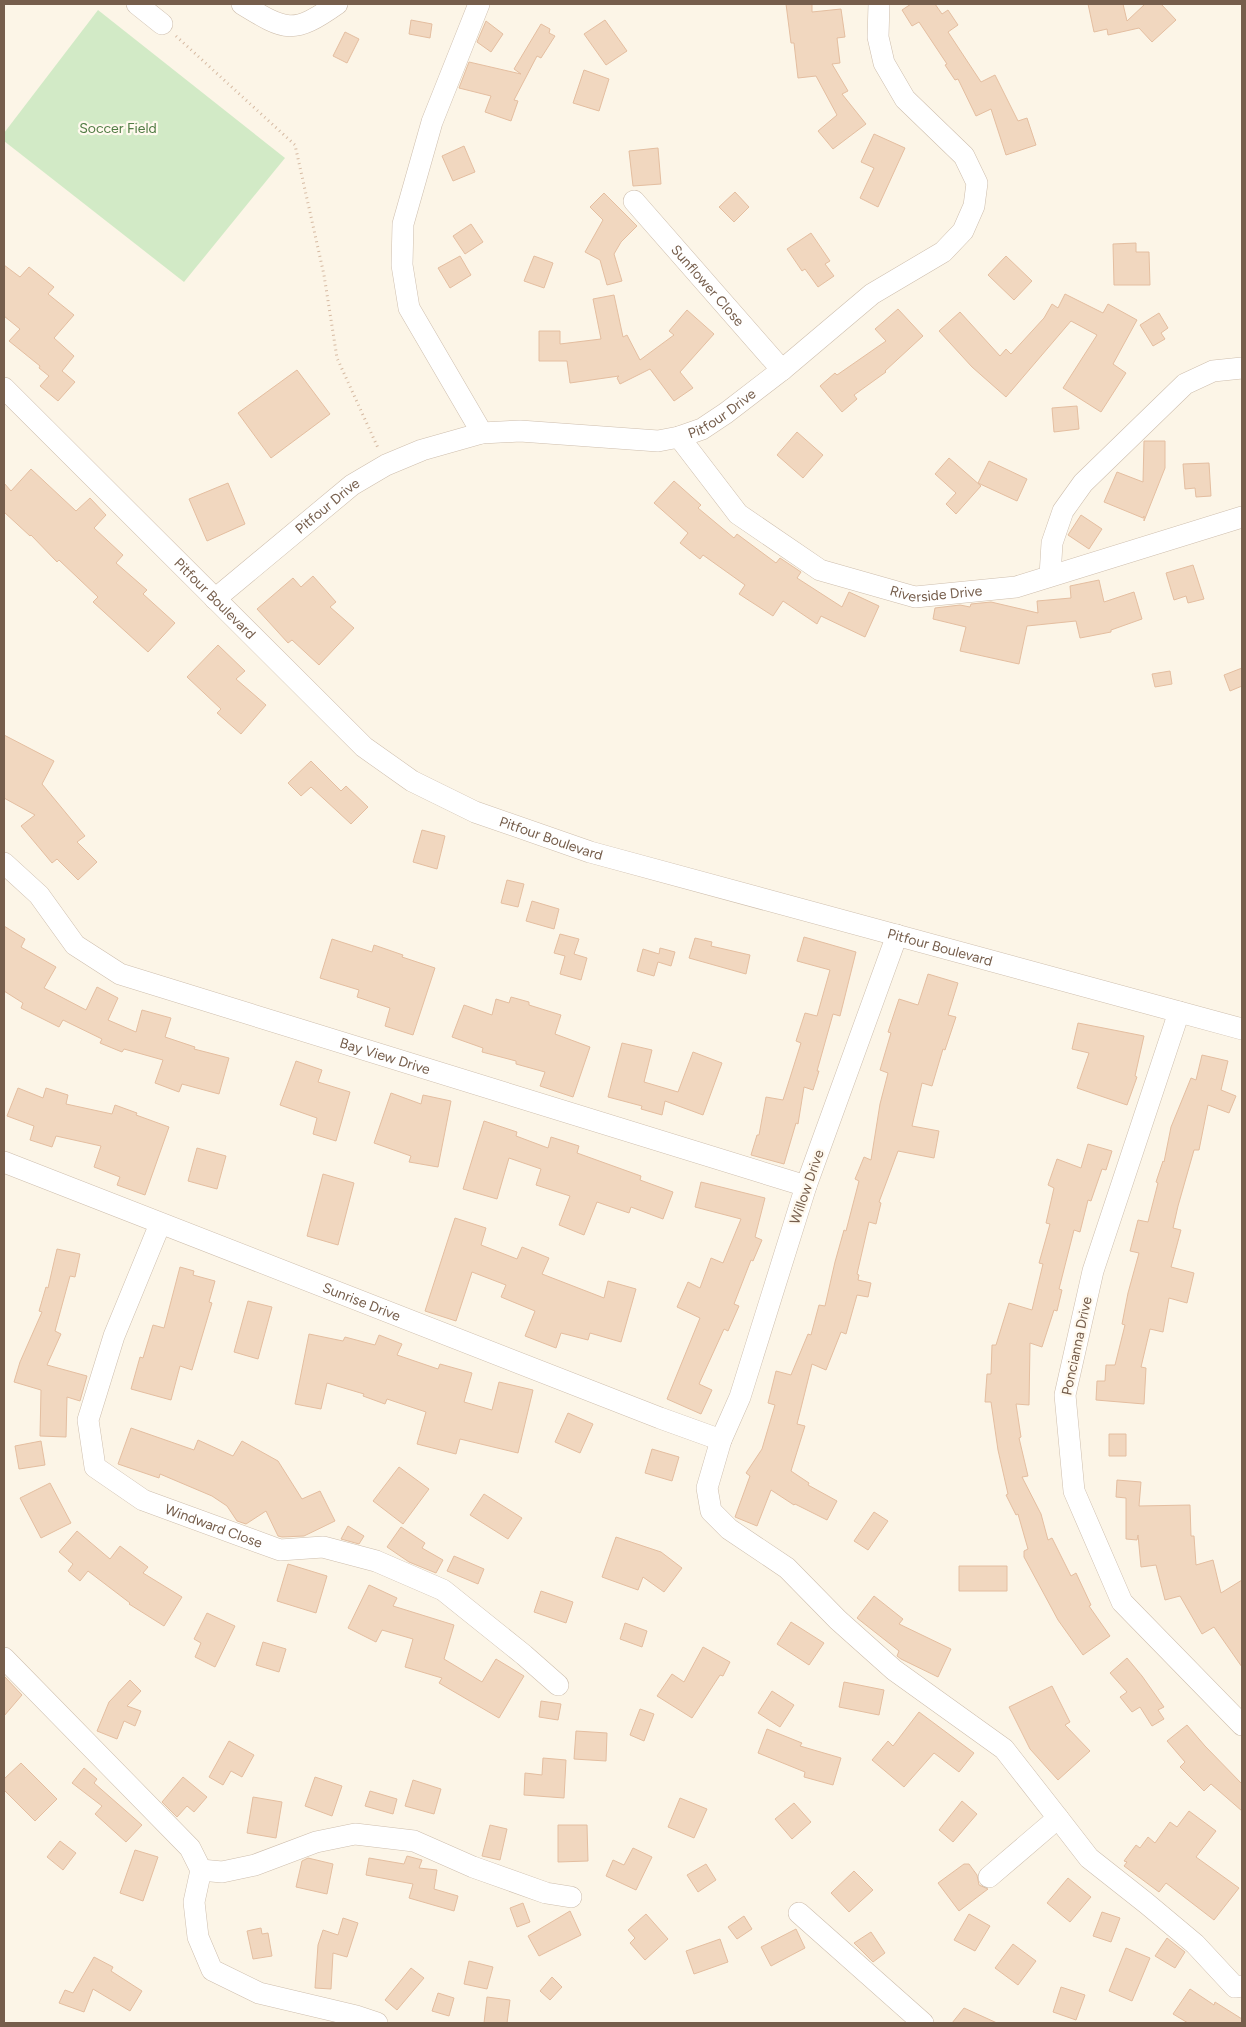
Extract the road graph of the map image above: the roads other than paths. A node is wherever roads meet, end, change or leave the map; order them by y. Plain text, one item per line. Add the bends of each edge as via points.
1 (137, 4) edge
2 (242, 4) edge
3 (337, 4) edge
4 (478, 4) edge
5 (879, 4) edge
6 (162, 24) road end
7 (634, 201) dead end
8 (1242, 368) edge
9 (782, 370) junction
10 (4, 388) edge
11 (482, 434) junction
12 (679, 437) junction
13 (1242, 517) edge
14 (1050, 576) junction
15 (215, 599) junction
16 (4, 863) edge
17 (897, 936) junction
18 (1178, 1012) junction
19 (1242, 1029) edge
20 (4, 1162) edge
21 (806, 1186) junction
22 (160, 1224) junction
23 (721, 1440) junction
24 (4, 1658) edge
25 (558, 1685) dead end
26 (1242, 1725) edge
27 (1058, 1818) junction
28 (201, 1870) junction
29 (989, 1877) dead end
30 (571, 1897) dead end
31 (799, 1913) dead end
32 (1242, 1986) edge
33 (377, 2023) edge
34 (923, 2023) edge

1 - 6 street
2 - 3 street via 274,24 289,27 304,24
4 - 11 street via 432,122 402,224 402,265 408,308
5 - 9 street, Pitfour Drive via 878,37 884,63 905,99 964,156 977,183 974,206 962,231 943,252 872,294
7 - 9 street, Sunflower Close
8 - 14 street via 1213,371 1186,384 1083,483 1063,511 1052,542
9 - 12 street, Pitfour Drive via 726,414 702,429
10 - 15 street, Pitfour Boulevard
11 - 12 street, Pitfour Drive via 520,431 658,441
11 - 15 street, Pitfour Drive via 422,450 386,465 352,485
12 - 14 street, Riverside Drive via 738,514 820,570 915,597 1016,587
13 - 14 street, Riverside Drive
15 - 17 street, Pitfour Boulevard via 364,747 412,781 475,812 590,852
16 - 21 street, Bay View Drive via 39,895 75,945 120,974
17 - 18 street, Pitfour Boulevard
17 - 21 street, Willow Drive
18 - 19 street, Pitfour Boulevard
18 - 26 street, Poncianna Drive via 1093,1271 1065,1395 1074,1491 1122,1602
20 - 22 street, Sunrise Drive
21 - 23 street, Willow Drive via 740,1397
22 - 23 street, Sunrise Drive
22 - 25 street, Windward Close via 114,1336 88,1420 95,1468 143,1500 280,1550 323,1547 376,1561 443,1590
23 - 27 street, Willow Drive via 707,1488 711,1511 728,1528 787,1568 894,1670 1004,1749
24 - 28 street via 190,1848
27 - 29 street
27 - 32 street, Willow Drive via 1089,1858 1194,1944 1235,1987
28 - 30 street via 222,1872 255,1865 316,1842 355,1834 414,1842 546,1893
28 - 33 street via 194,1902 198,1936 212,1970 259,1993
31 - 34 street

